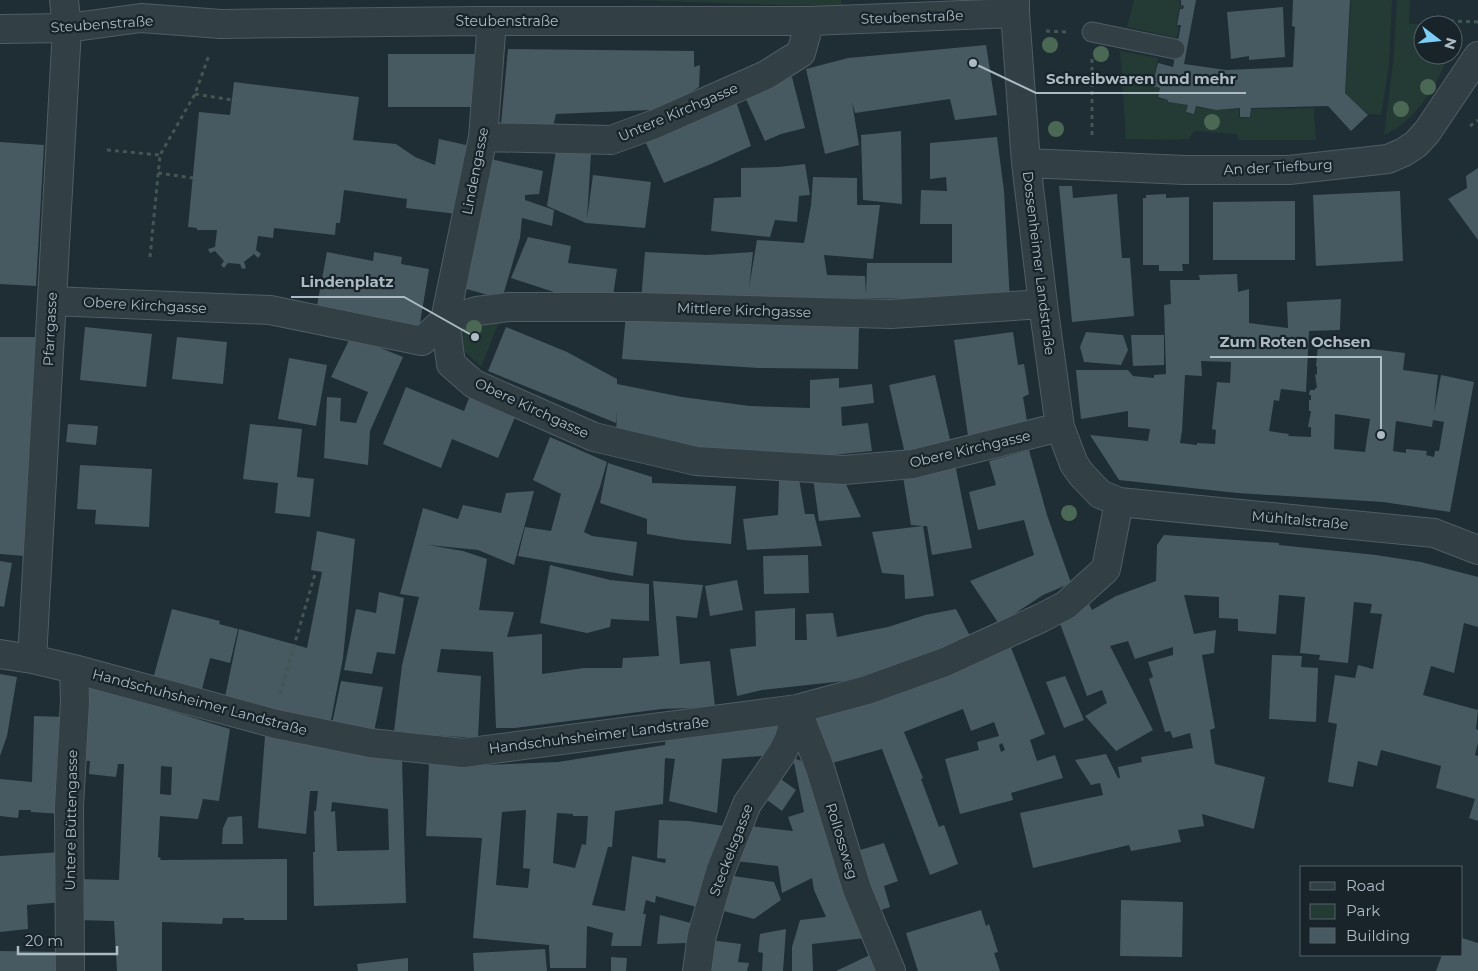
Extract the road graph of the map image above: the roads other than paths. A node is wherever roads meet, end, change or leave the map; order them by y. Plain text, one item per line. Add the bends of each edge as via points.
1 (64, 0) edge
2 (1015, 14) edge
3 (492, 21) junction
4 (810, 21) junction
5 (67, 28) junction
6 (0, 29) edge
7 (1092, 32) road end
8 (1175, 49) dead end
9 (1478, 56) edge
10 (483, 137) junction
11 (1026, 163) junction
12 (52, 301) junction
13 (1043, 304) junction
14 (445, 320) junction
15 (1060, 427) junction
16 (1119, 502) junction
17 (1478, 550) edge
18 (0, 654) edge
19 (32, 659) junction
20 (74, 670) junction
21 (796, 709) junction
22 (70, 971) edge
23 (696, 971) edge
24 (891, 971) edge

1 - 5 street, Pfarrgasse
2 - 4 street, Steubenstraße
2 - 11 street, Dossenheimer Landstraße
3 - 4 street, Steubenstraße
3 - 5 street, Steubenstraße via 221,24 141,18
3 - 10 street, Lindengasse
4 - 10 street, Untere Kirchgasse via 801,53 766,74 655,124 611,140
5 - 6 street, Steubenstraße
5 - 12 street, Pfarrgasse
7 - 8 lane
9 - 11 street, An der Tiefburg via 1427,132 1416,144 1388,159 1290,170 1184,170
10 - 14 street, Lindengasse
11 - 13 street, Dossenheimer Landstraße
12 - 14 street, Obere Kirchgasse via 270,310 422,341
12 - 19 street, Pfarrgasse
13 - 14 street, Mittlere Kirchgasse via 891,314 509,307
13 - 15 street, Dossenheimer Landstraße
14 - 15 street, Obere Kirchgasse via 451,364 474,384 594,437 696,461 844,470 913,464
15 - 16 street, Dossenheimer Landstraße via 1081,474 1100,494
16 - 17 street, Mühltalstraße via 1434,533
16 - 21 street, Handschuhsheimer Landstraße via 1106,569 1066,604 945,662 867,690
18 - 19 street, Handschuhsheimer Landstraße
19 - 20 street, Handschuhsheimer Landstraße
20 - 21 street, Handschuhsheimer Landstraße via 272,723 370,743 463,753
20 - 22 street, Untere Büttengasse via 69,806
21 - 23 street, Steckelsgasse via 782,753 747,804 720,872 702,935
21 - 24 street, Rollossweg via 820,768 856,889

